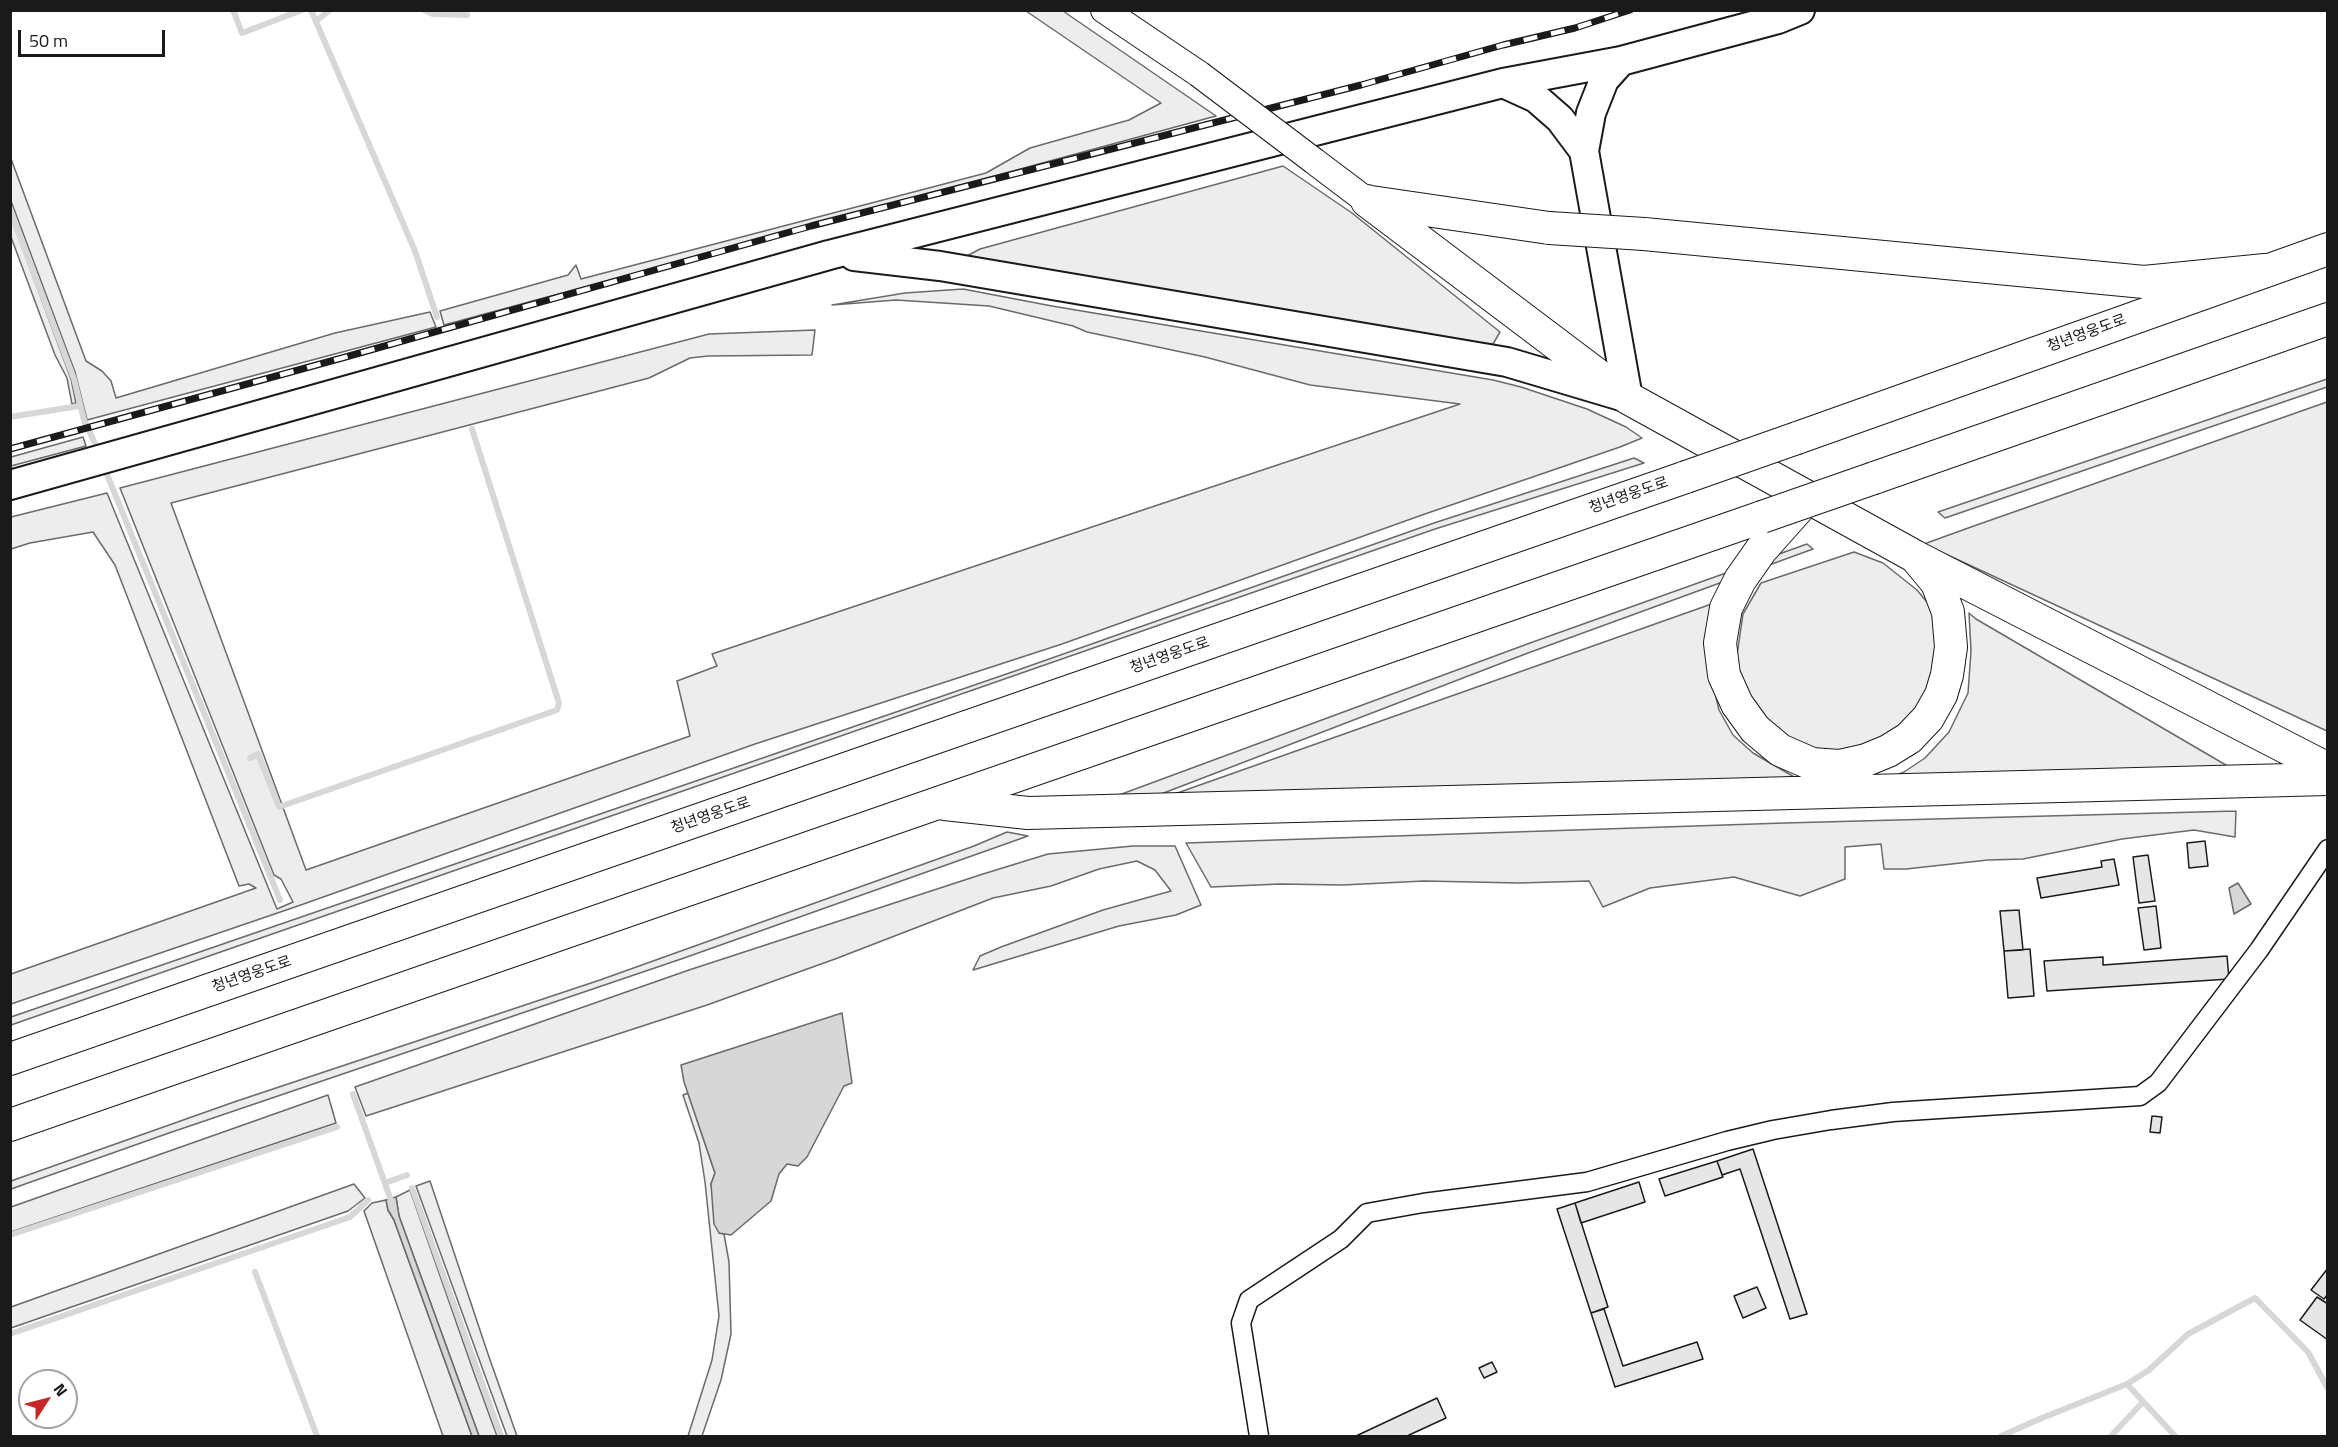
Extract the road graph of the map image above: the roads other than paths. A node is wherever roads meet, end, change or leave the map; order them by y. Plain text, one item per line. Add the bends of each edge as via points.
1 (1104, 10) edge
2 (1800, 10) edge
3 (1621, 61) junction
4 (1503, 84) junction
5 (1584, 151) junction
6 (1367, 201) junction
7 (2328, 249) edge
8 (829, 255) junction
9 (2265, 270) junction
10 (2328, 320) edge
11 (1628, 398) junction
12 (10, 485) edge
13 (1772, 522) junction
14 (1916, 556) junction
15 (2328, 769) edge
16 (2328, 779) edge
17 (935, 803) junction
18 (2328, 849) edge
19 (10, 1059) edge
20 (10, 1125) edge
21 (1259, 1437) edge

1 - 6 main road, bridge via 1198,74
2 - 3 main road
3 - 4 main road
3 - 5 main road via 1605,80 1591,113
4 - 5 main road via 1536,99 1560,119
4 - 8 main road
5 - 11 main road
6 - 9 highway, bridge via 1549,228 2144,282
6 - 11 highway
7 - 9 highway, 청년영웅도로
8 - 11 main road via 940,266 1507,363
8 - 12 main road
9 - 19 highway, 청년영웅도로, bridge via 1686,477
10 - 13 highway, bridge via 1802,503
11 - 14 highway
13 - 14 highway via 1761,550 1726,608 1720,643 1724,675 1737,704 1755,729 1780,750 1812,764 1839,766 1888,751 1909,738 1928,718 1941,695 1951,647 1948,612 1937,583
13 - 17 highway
14 - 15 highway
16 - 17 highway via 1028,813
17 - 20 highway
18 - 21 street via 2259,950 2158,1083 2140,1096 1893,1112 1831,1120 1726,1141 1587,1182 1367,1213 1341,1239 1249,1300 1241,1323

